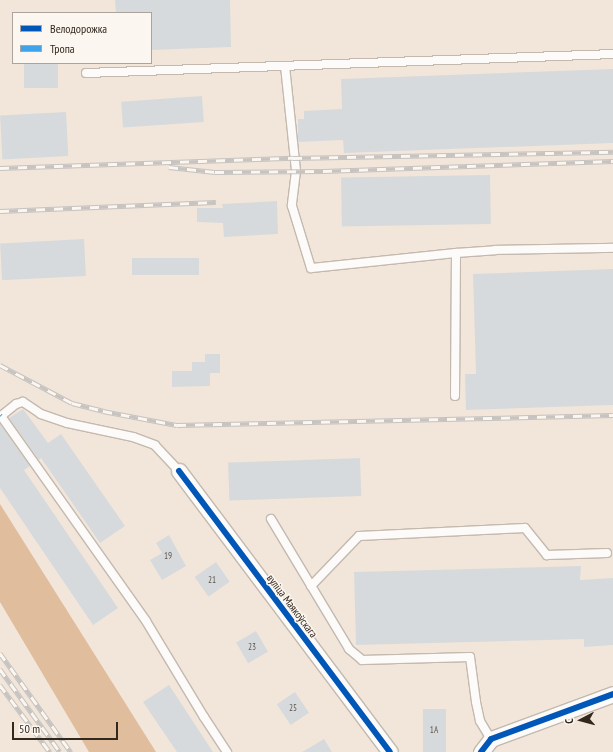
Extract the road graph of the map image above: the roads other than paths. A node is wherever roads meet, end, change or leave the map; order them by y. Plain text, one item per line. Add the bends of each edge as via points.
1 (613, 54) edge
2 (284, 66) junction
3 (86, 73) dead end
4 (613, 248) edge
5 (456, 253) junction
6 (455, 396) dead end
7 (179, 471) joint
8 (271, 519) dead end
9 (607, 553) dead end
10 (311, 586) junction
11 (613, 694) edge
12 (491, 740) junction
13 (227, 752) edge
14 (390, 752) edge
15 (481, 752) edge

1 - 2 lane
2 - 3 lane
2 - 5 lane via 296,171 292,206 311,268
4 - 5 lane
5 - 6 lane
7 - 13 lane via 155,445 67,423 41,414 23,402 16,404 1,416 146,621
7 - 14 street, вуліца Маякоўскага
8 - 10 lane
9 - 10 lane via 547,555 525,528 359,536
10 - 12 lane via 349,649 362,660 470,657 480,721
11 - 12 street
12 - 15 street

